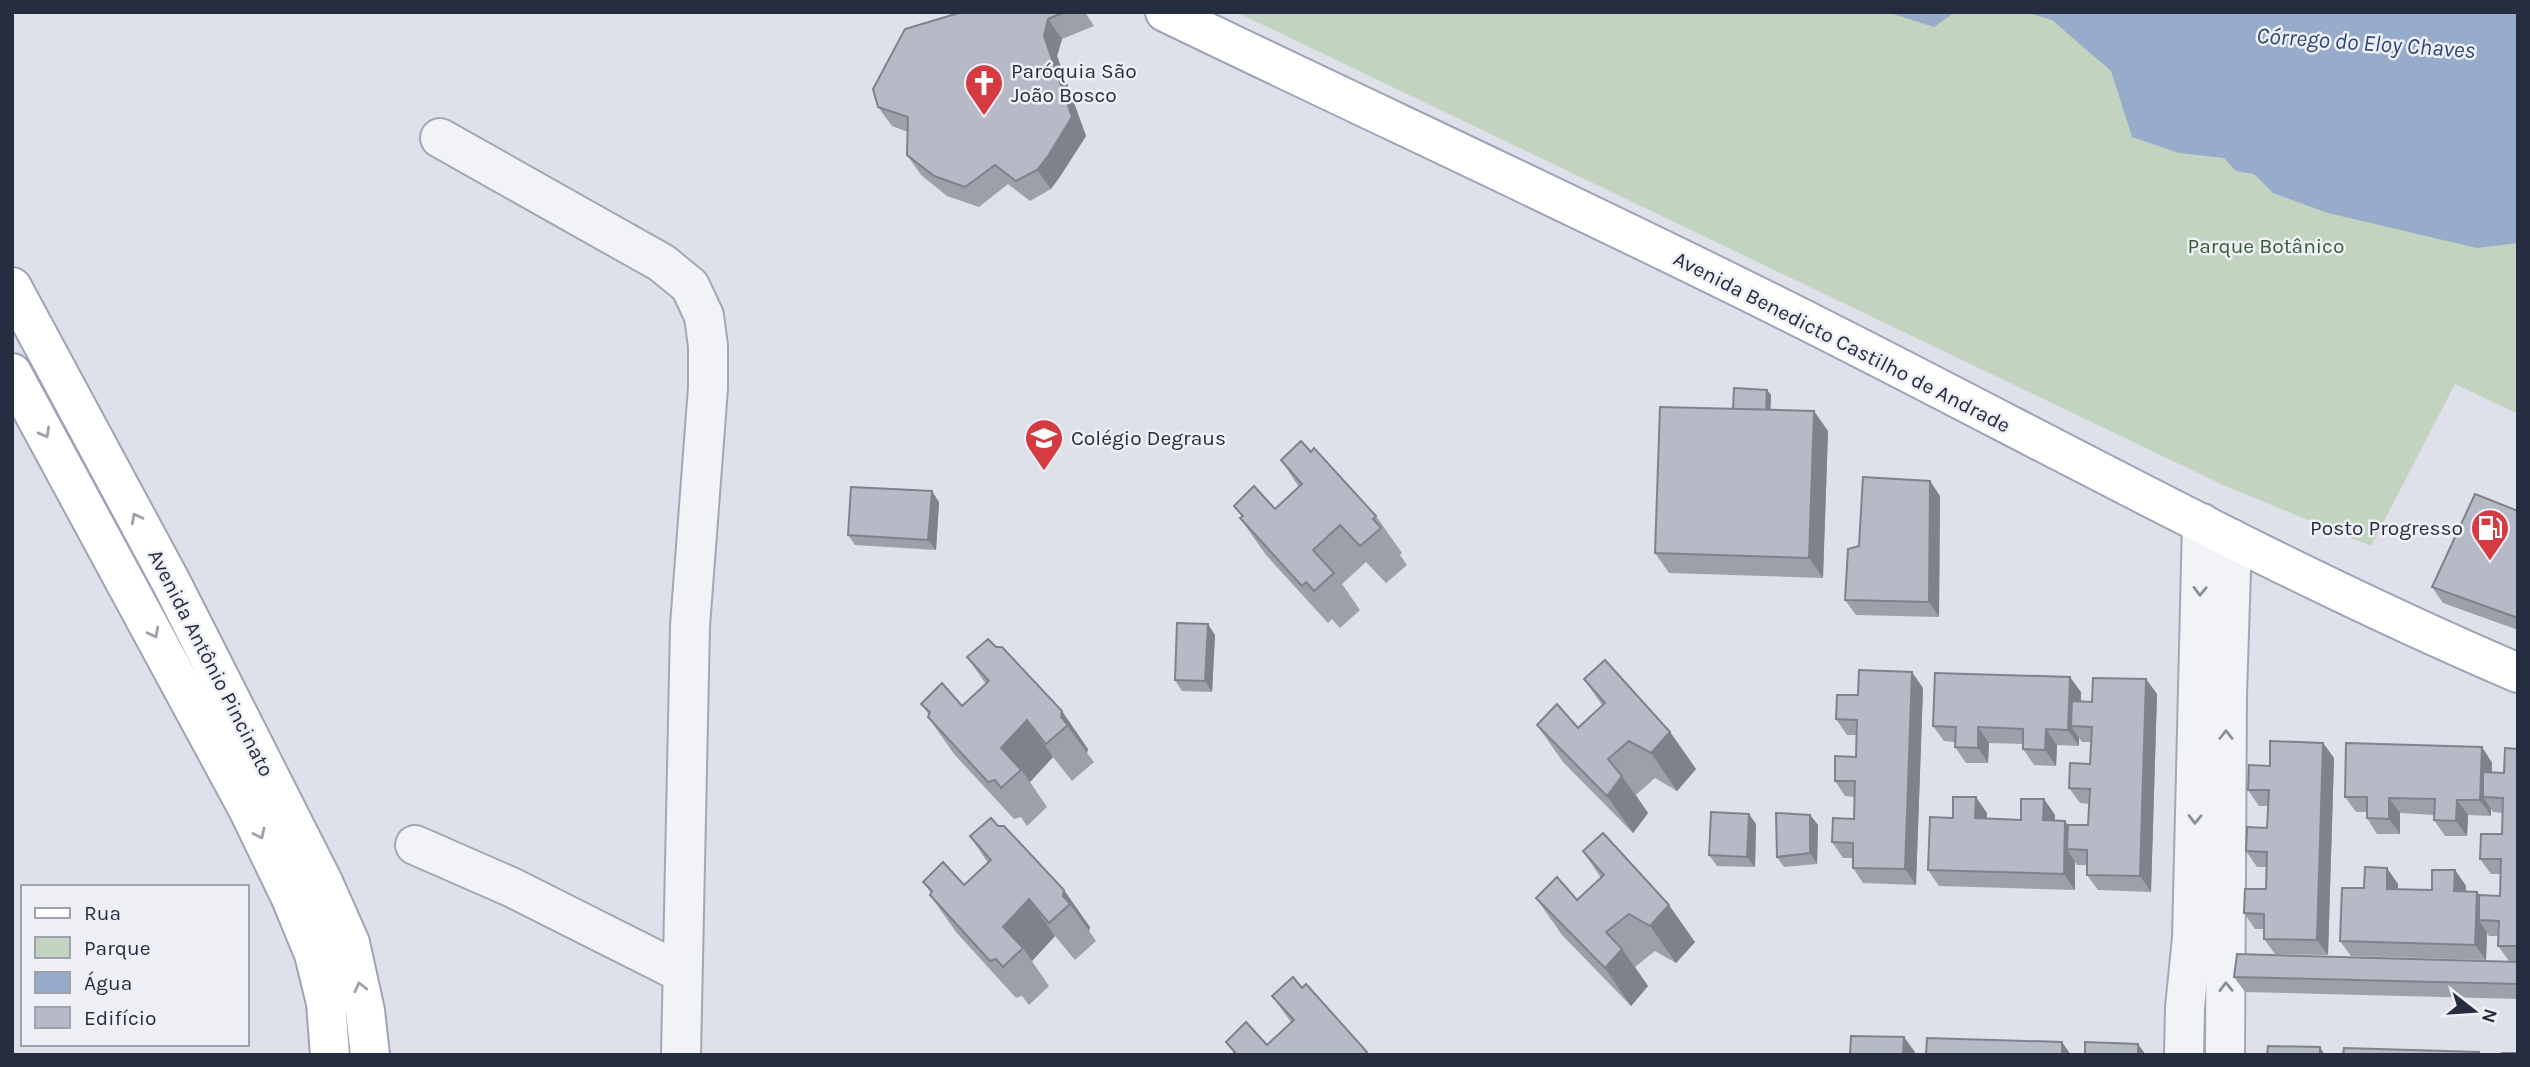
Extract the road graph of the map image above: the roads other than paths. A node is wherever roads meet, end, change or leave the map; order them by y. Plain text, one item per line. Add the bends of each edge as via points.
1 (1165, 12) edge
2 (440, 138) dead end
3 (12, 286) edge
4 (12, 373) edge
5 (2217, 531) junction
6 (2518, 673) edge
7 (2212, 694) junction
8 (415, 845) dead end
9 (682, 973) junction
10 (330, 1055) edge
11 (370, 1055) edge
12 (681, 1055) edge
13 (2185, 1055) edge
14 (2225, 1055) edge

1 - 5 main road, Avenida Benedicto Castilho de Andrade via 1798,317
2 - 9 lane via 662,263 690,286 704,316 708,388 690,626
11 -> 3 main road, Avenida Antônio Pincinato via 350,943 323,882 171,582
4 -> 10 main road, Avenida Antônio Pincinato via 242,797 291,898 314,954 327,1003
5 - 6 main road, Avenida Benedicto Castilho de Andrade
5 - 7 lane
7 -> 13 lane via 2185,1008
14 -> 7 lane
8 - 9 lane via 511,887
9 - 12 lane

